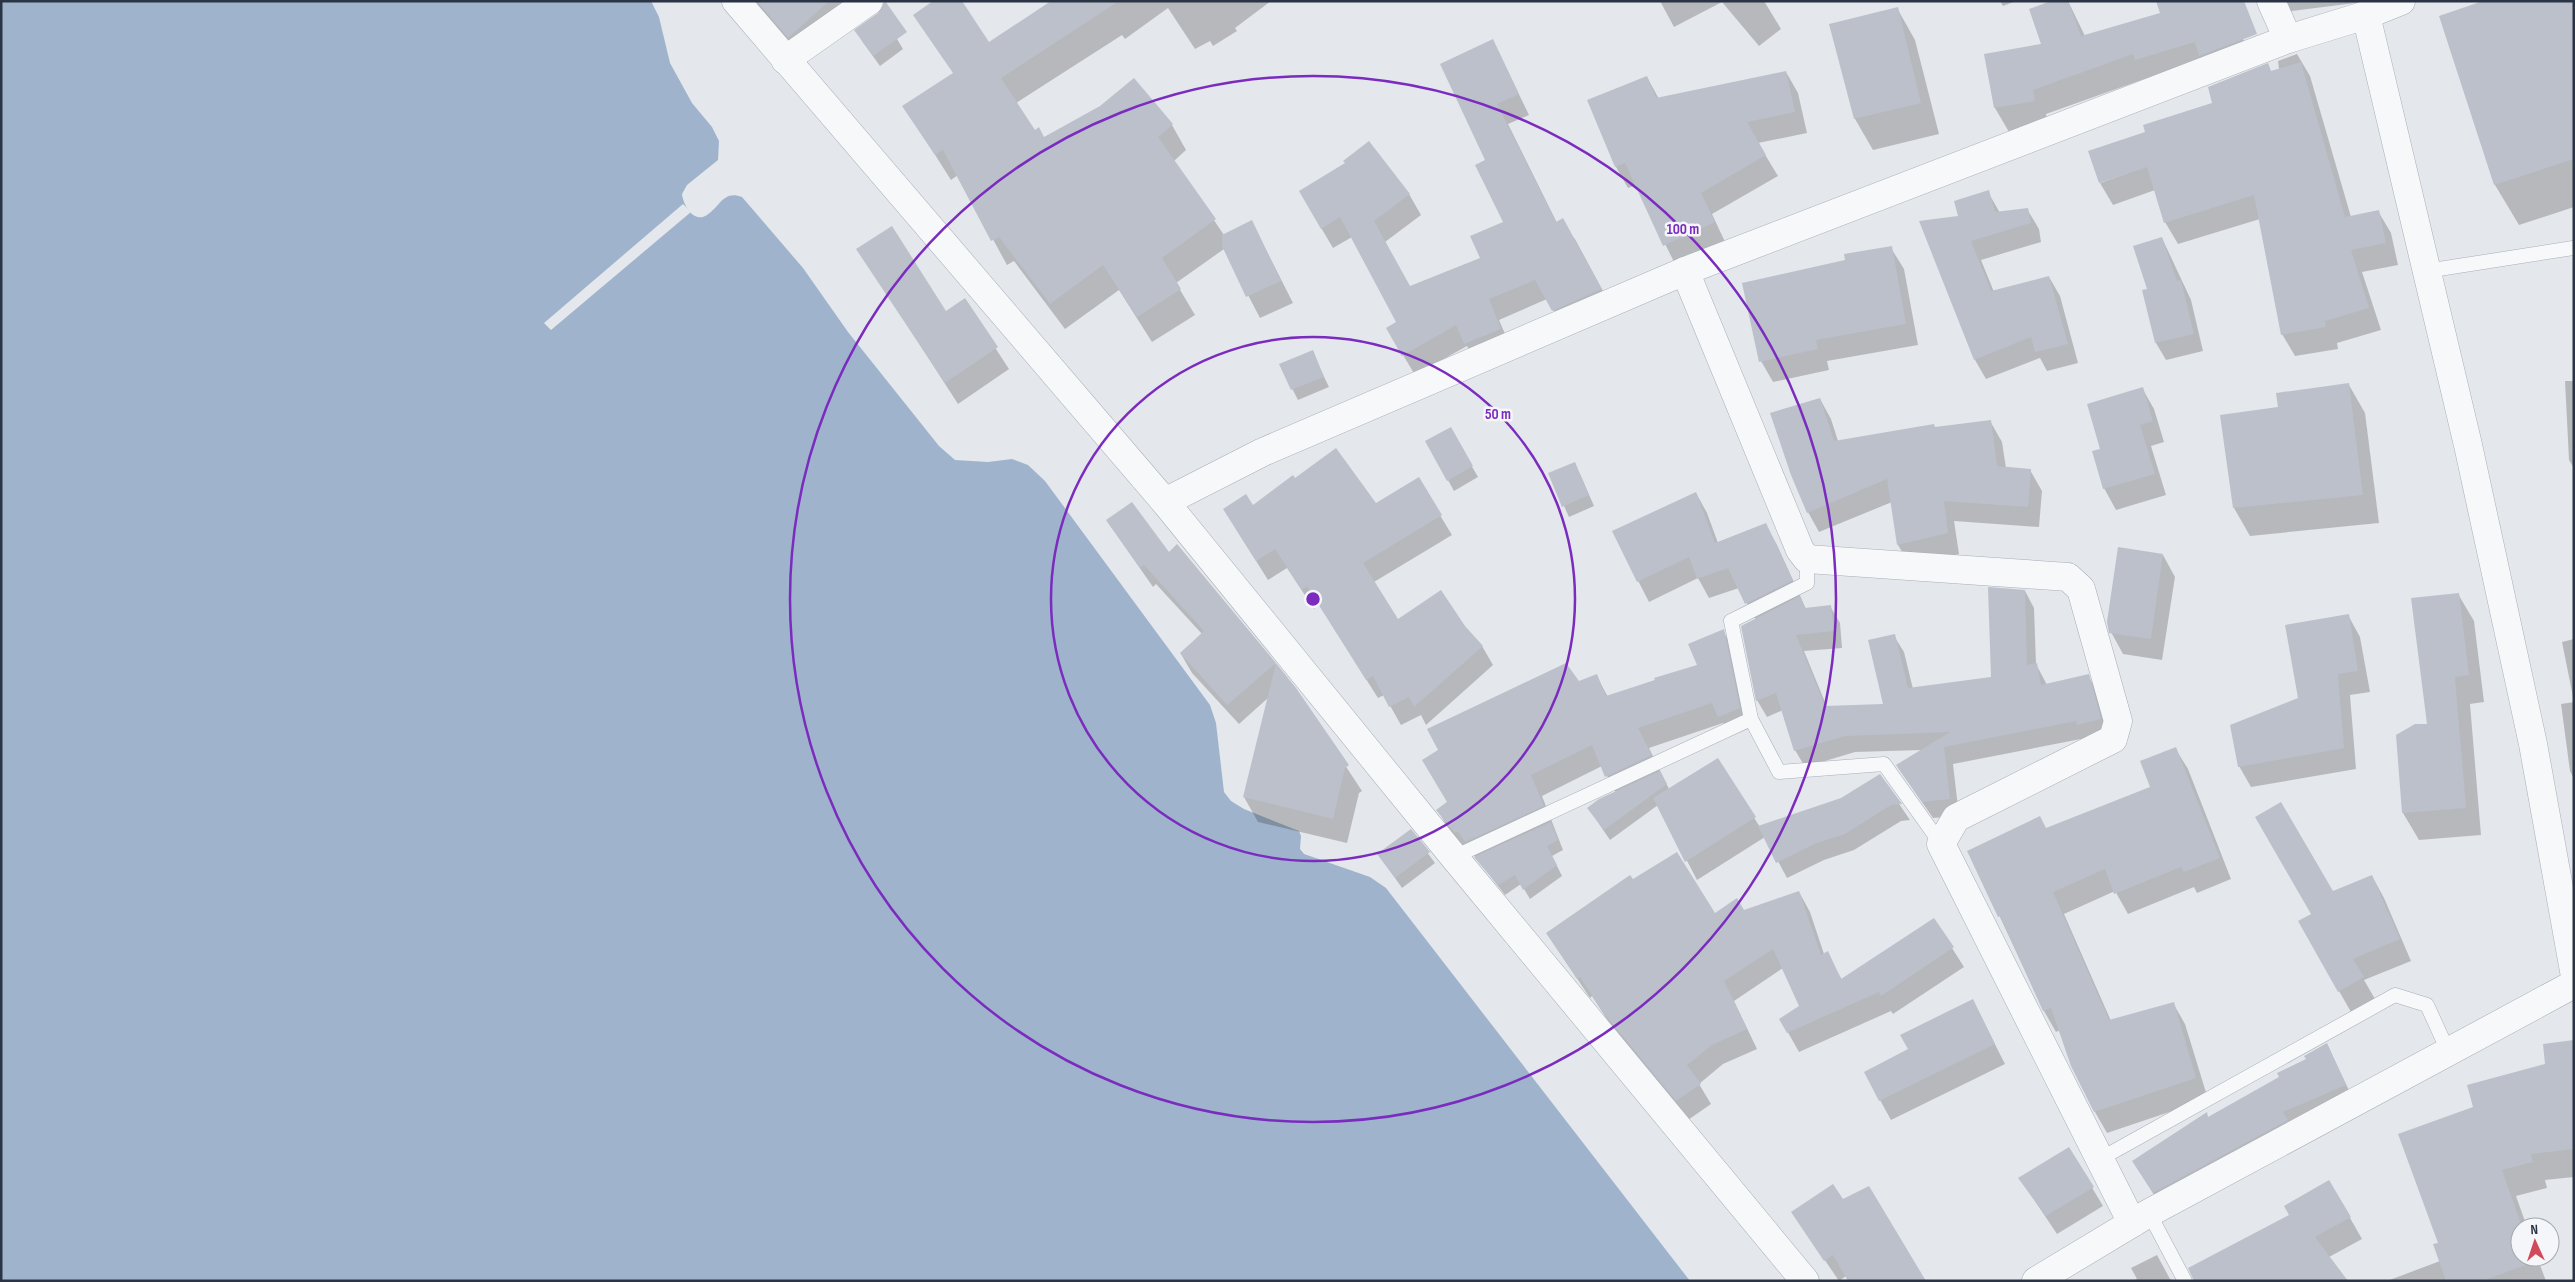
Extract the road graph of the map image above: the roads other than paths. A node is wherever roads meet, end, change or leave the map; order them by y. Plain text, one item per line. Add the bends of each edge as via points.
1 (736, 1) edge
2 (869, 1) edge
3 (2271, 1) edge
4 (2401, 1) edge
5 (2366, 15) junction
6 (2288, 39) junction
7 (785, 60) junction
8 (2573, 248) edge
9 (2426, 271) junction
10 (1685, 272) junction
11 (1165, 502) junction
12 (1807, 559) junction
13 (1751, 719) junction
14 (1941, 844) junction
15 (1454, 857) junction
16 (2574, 970) edge
17 (2574, 984) edge
18 (2448, 1051) junction
19 (2100, 1159) junction
20 (2141, 1218) junction
21 (1805, 1281) edge
22 (2036, 1281) edge
23 (2185, 1281) edge

1 - 7 street
2 - 7 street
3 - 6 street
4 - 5 street
5 - 6 street
5 - 9 street
6 - 10 street
7 - 11 street
8 - 9 lane
9 - 16 street via 2468,445 2533,744
10 - 11 street via 1263,452
10 - 12 street via 1800,550
11 - 15 street
12 - 13 lane via 1807,583 1731,622
12 - 14 street via 2068,577 2081,589 2118,721 2113,739 1956,818
13 - 14 lane via 1778,772 1884,764
13 - 15 lane
14 - 19 street
15 - 21 street
17 - 18 street
18 - 19 lane via 2427,1005 2395,995
18 - 20 street
19 - 20 street
20 - 22 street
20 - 23 lane

